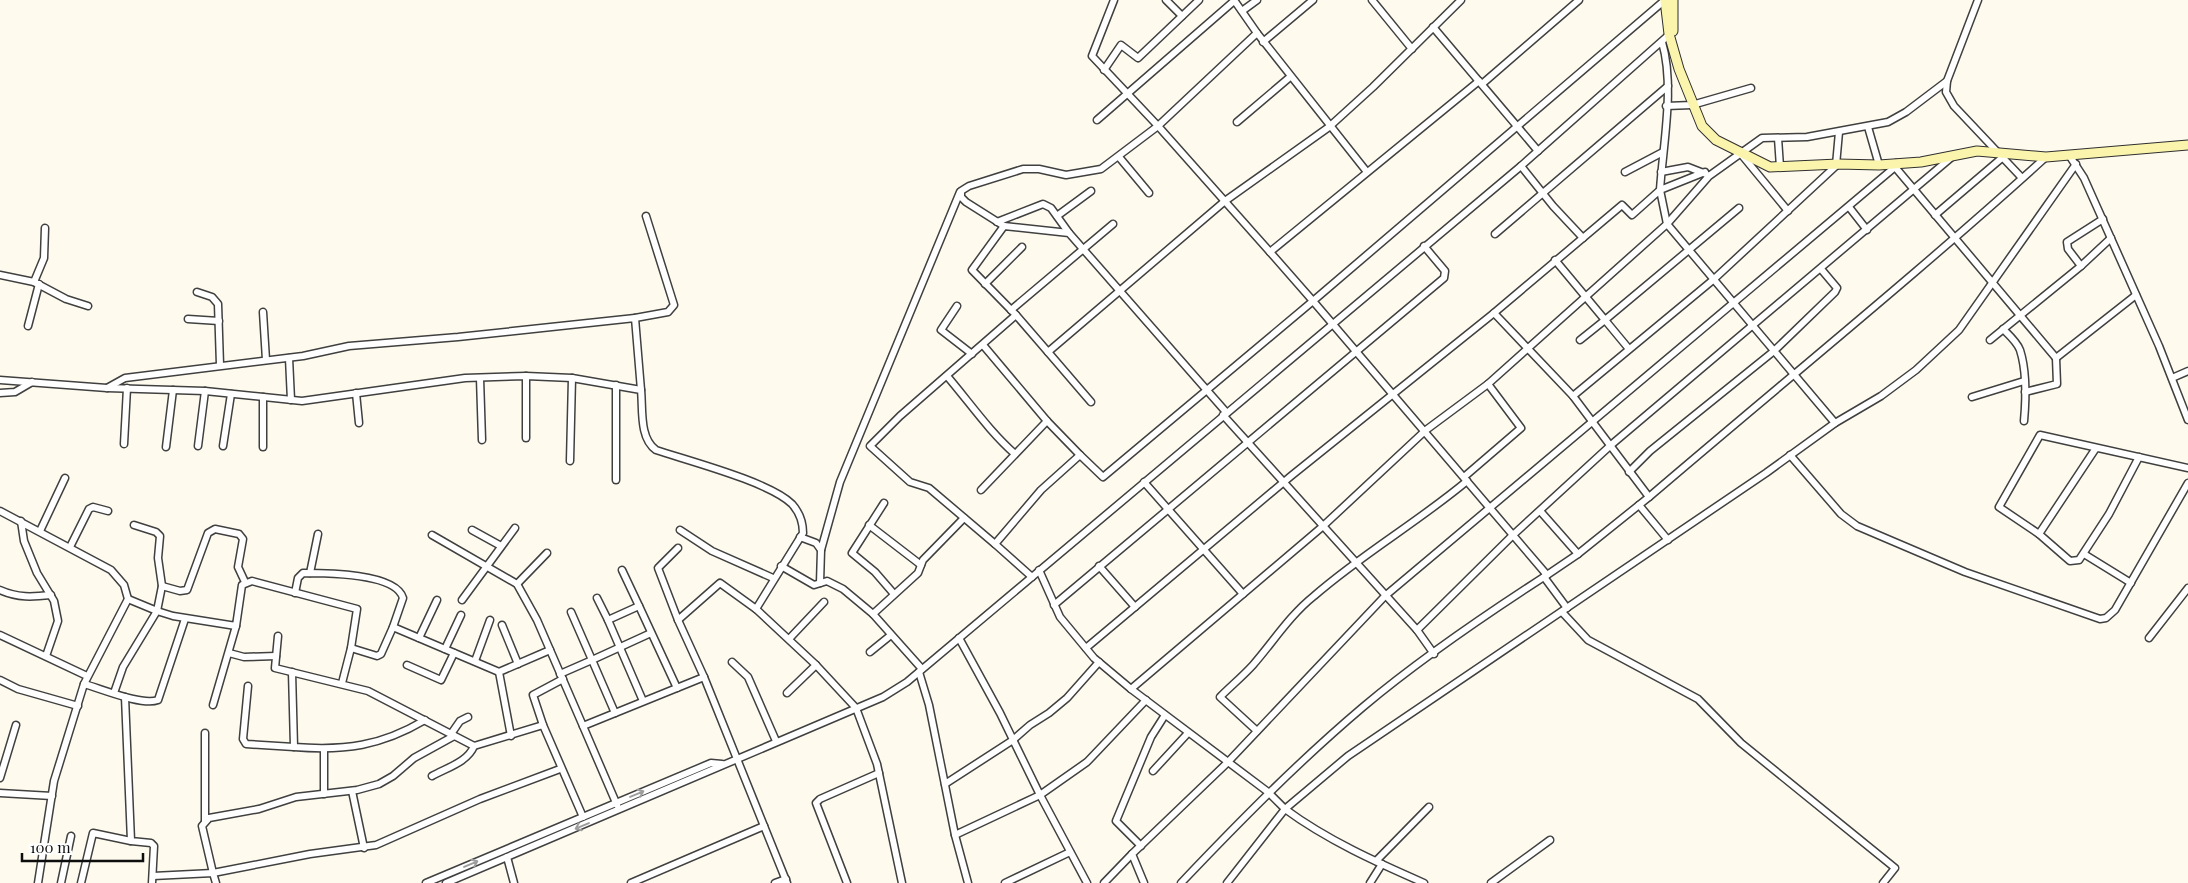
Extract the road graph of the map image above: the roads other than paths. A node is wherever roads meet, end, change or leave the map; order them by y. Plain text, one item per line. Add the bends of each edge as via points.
1 (1114, 0) edge
2 (1166, 0) edge
3 (1199, 0) edge
4 (1234, 0) edge
5 (1256, 0) edge
6 (1313, 0) edge
7 (1372, 0) edge
8 (1460, 0) edge
9 (1579, 0) edge
10 (1665, 0) edge
11 (1673, 0) edge
12 (1978, 0) edge
13 (1242, 11) junction
14 (1182, 16) junction
15 (1433, 27) junction
16 (1671, 33) junction
17 (1257, 34) junction
18 (1263, 42) junction
19 (1662, 42) junction
20 (1412, 49) junction
21 (1104, 70) junction
22 (1290, 77) junction
23 (1947, 81) junction
24 (1480, 82) junction
25 (1668, 86) junction
26 (1751, 88) dead end
27 (1127, 94) junction
28 (1692, 104) junction
29 (1666, 106) junction
30 (1097, 120) dead end
31 (1237, 122) dead end
32 (1158, 126) junction
33 (1518, 126) junction
34 (1329, 127) junction
35 (1868, 127) junction
36 (1840, 132) junction
37 (1778, 138) junction
38 (2188, 145) edge
39 (1538, 151) junction
40 (1663, 152) junction
41 (1741, 154) junction
42 (1956, 154) junction
43 (2001, 155) junction
44 (2069, 155) junction
45 (1119, 157) junction
46 (2046, 157) junction
47 (1837, 164) junction
48 (2076, 164) junction
49 (1879, 165) junction
50 (1896, 165) junction
51 (1521, 166) junction
52 (1780, 167) junction
53 (1366, 172) junction
54 (1625, 172) dead end
55 (1661, 172) junction
56 (1707, 174) junction
57 (2022, 178) junction
58 (1913, 189) junction
59 (1660, 190) junction
60 (960, 191) junction
61 (1091, 191) dead end
62 (1149, 193) dead end
63 (1543, 193) junction
64 (1225, 201) junction
65 (1849, 207) junction
66 (1739, 208) dead end
67 (1788, 210) junction
68 (1935, 215) junction
69 (646, 216) dead end
70 (1057, 216) junction
71 (2103, 220) junction
72 (997, 222) junction
73 (1113, 224) dead end
74 (1667, 224) junction
75 (1004, 226) junction
76 (45, 228) dead end
77 (1867, 230) junction
78 (1069, 233) junction
79 (1495, 234) dead end
80 (1583, 238) junction
81 (1954, 238) junction
82 (2111, 238) junction
83 (1424, 246) junction
84 (1022, 247) dead end
85 (1084, 248) junction
86 (1690, 251) junction
87 (1270, 252) junction
88 (1555, 260) junction
89 (2081, 266) junction
90 (1821, 269) junction
91 (0, 275) edge
92 (1713, 280) junction
93 (37, 283) junction
94 (1993, 283) junction
95 (985, 284) junction
96 (1119, 290) junction
97 (197, 292) dead end
98 (2136, 295) junction
99 (1585, 296) junction
100 (1313, 301) junction
101 (1734, 305) junction
102 (88, 306) dead end
103 (957, 306) dead end
104 (263, 312) dead end
105 (1013, 312) junction
106 (1494, 313) junction
107 (2021, 314) junction
108 (635, 318) junction
109 (188, 319) dead end
110 (1605, 320) junction
111 (220, 321) junction
112 (1332, 322) junction
113 (28, 326) dead end
114 (1752, 326) junction
115 (2003, 329) junction
116 (1580, 340) dead end
117 (1990, 340) dead end
118 (983, 345) junction
119 (1526, 349) junction
120 (1629, 349) junction
121 (1774, 351) junction
122 (1048, 352) junction
123 (1358, 352) junction
124 (972, 354) junction
125 (289, 358) junction
126 (2056, 358) junction
127 (266, 360) junction
128 (220, 365) junction
129 (2188, 371) edge
130 (1793, 374) junction
131 (526, 376) junction
132 (947, 376) junction
133 (480, 378) junction
134 (572, 378) junction
135 (2172, 378) junction
136 (0, 380) edge
137 (2024, 381) junction
138 (32, 382) junction
139 (1488, 384) junction
140 (616, 385) junction
141 (107, 388) junction
142 (128, 388) junction
143 (173, 390) junction
144 (641, 390) junction
145 (1208, 390) junction
146 (205, 391) junction
147 (2026, 392) junction
148 (0, 393) edge
149 (356, 393) junction
150 (230, 394) junction
151 (1394, 395) junction
152 (1573, 396) junction
153 (263, 397) junction
154 (1972, 397) dead end
155 (2188, 398) edge
156 (291, 400) junction
157 (1091, 402) dead end
158 (2181, 402) junction
159 (1224, 414) junction
160 (2188, 420) edge
161 (1047, 421) junction
162 (2024, 421) dead end
163 (1591, 422) junction
164 (359, 423) dead end
165 (1835, 424) junction
166 (1426, 430) junction
167 (526, 438) dead end
168 (482, 440) dead end
169 (1247, 443) junction
170 (124, 444) dead end
171 (1611, 445) junction
172 (198, 446) dead end
173 (223, 446) dead end
174 (166, 447) dead end
175 (263, 447) dead end
176 (2096, 448) junction
177 (1015, 454) junction
178 (1080, 455) junction
179 (1790, 455) junction
180 (2139, 457) junction
181 (570, 461) dead end
182 (2188, 468) edge
183 (1629, 472) junction
184 (65, 478) dead end
185 (1466, 479) junction
186 (616, 480) dead end
187 (1144, 482) junction
188 (1283, 483) junction
189 (2188, 483) edge
190 (981, 490) dead end
191 (1649, 497) junction
192 (884, 503) dead end
193 (1639, 505) junction
194 (1168, 509) junction
195 (1491, 509) junction
196 (0, 511) edge
197 (108, 511) dead end
198 (1541, 512) junction
199 (964, 518) junction
200 (21, 521) junction
201 (134, 525) dead end
202 (869, 525) junction
203 (1322, 527) junction
204 (515, 528) dead end
205 (472, 530) dead end
206 (680, 530) dead end
207 (40, 531) junction
208 (318, 534) dead end
209 (2039, 534) junction
210 (432, 535) dead end
211 (1513, 535) junction
212 (800, 537) junction
213 (1668, 540) junction
214 (995, 544) junction
215 (501, 546) junction
216 (70, 547) junction
217 (678, 548) dead end
218 (821, 550) junction
219 (1204, 550) junction
220 (547, 553) dead end
221 (1578, 554) junction
222 (2084, 554) junction
223 (1356, 563) junction
224 (487, 565) junction
225 (921, 565) junction
226 (782, 566) junction
227 (1099, 566) junction
228 (622, 570) dead end
229 (1040, 570) junction
230 (310, 573) junction
231 (1032, 576) junction
232 (1546, 576) junction
233 (774, 578) junction
234 (245, 582) junction
235 (820, 583) junction
236 (2131, 583) junction
237 (517, 584) junction
238 (162, 586) junction
239 (2188, 588) edge
240 (0, 590) edge
241 (295, 593) junction
242 (894, 594) junction
243 (1243, 594) junction
244 (51, 595) junction
245 (1385, 596) junction
246 (597, 598) dead end
247 (128, 599) junction
248 (436, 600) dead end
249 (462, 600) dead end
250 (824, 602) dead end
251 (1054, 605) junction
252 (639, 606) junction
253 (1135, 607) junction
254 (756, 609) junction
255 (1564, 610) junction
256 (157, 611) junction
257 (571, 612) dead end
258 (873, 614) junction
259 (461, 615) dead end
260 (185, 618) junction
261 (490, 620) dead end
262 (608, 620) junction
263 (678, 620) junction
264 (502, 625) dead end
265 (236, 626) junction
266 (393, 627) junction
267 (1417, 630) junction
268 (651, 633) junction
269 (0, 635) edge
270 (891, 635) junction
271 (278, 636) dead end
272 (419, 638) junction
273 (959, 638) junction
274 (2148, 638) dead end
275 (789, 639) junction
276 (351, 648) junction
277 (620, 648) junction
278 (1086, 648) junction
279 (445, 649) junction
280 (550, 650) junction
281 (454, 652) junction
282 (870, 652) dead end
283 (229, 653) junction
284 (1434, 654) junction
285 (46, 656) junction
286 (276, 656) junction
287 (592, 660) junction
288 (475, 661) junction
289 (732, 662) dead end
290 (1099, 662) junction
291 (518, 664) junction
292 (407, 665) dead end
293 (816, 665) junction
294 (920, 671) junction
295 (292, 672) junction
296 (499, 672) junction
297 (87, 676) junction
298 (562, 676) junction
299 (704, 677) junction
300 (1, 682) edge
301 (342, 683) junction
302 (84, 684) junction
303 (248, 686) dead end
304 (677, 688) junction
305 (1131, 689) junction
306 (114, 693) junction
307 (787, 693) dead end
308 (125, 697) junction
309 (1146, 700) junction
310 (643, 701) junction
311 (213, 705) dead end
312 (78, 706) junction
313 (856, 708) junction
314 (616, 713) junction
315 (1165, 715) junction
316 (468, 717) dead end
317 (425, 720) junction
318 (16, 725) dead end
319 (543, 725) junction
320 (583, 726) junction
321 (1257, 731) junction
322 (205, 733) dead end
323 (1188, 733) junction
324 (452, 735) junction
325 (511, 736) junction
326 (1014, 740) junction
327 (776, 741) junction
328 (474, 746) junction
329 (294, 748) junction
330 (324, 749) junction
331 (735, 759) junction
332 (1227, 763) junction
333 (560, 768) junction
334 (1153, 771) dead end
335 (879, 773) junction
336 (432, 776) dead end
337 (0, 778) edge
338 (945, 784) junction
339 (352, 791) junction
340 (1268, 792) junction
341 (0, 794) edge
342 (324, 794) junction
343 (1040, 795) junction
344 (52, 796) junction
345 (617, 807) junction
346 (1429, 807) dead end
347 (1285, 809) junction
348 (583, 817) junction
349 (204, 821) junction
350 (764, 826) junction
351 (955, 834) junction
352 (71, 836) dead end
353 (1550, 840) dead end
354 (132, 841) junction
355 (1140, 846) junction
356 (364, 848) junction
357 (1070, 852) junction
358 (1132, 854) junction
359 (507, 857) junction
360 (1379, 863) junction
361 (213, 873) junction
362 (153, 880) edge
363 (786, 881) edge
364 (38, 883) edge
365 (61, 883) edge
366 (81, 883) edge
367 (216, 883) edge
368 (426, 883) edge
369 (446, 883) edge
370 (514, 883) edge
371 (631, 883) edge
372 (775, 883) edge
373 (847, 883) edge
374 (902, 883) edge
375 (968, 883) edge
376 (1005, 883) edge
377 (1087, 883) edge
378 (1104, 883) edge
379 (1144, 883) edge
380 (1181, 883) edge
381 (1227, 883) edge
382 (1370, 883) edge
383 (1424, 883) edge
384 (1491, 883) edge
385 (1883, 883) edge

1 - 21 street via 1092,51 1095,61
2 - 14 street
3 - 14 street
4 - 13 street
4 - 27 street
5 - 13 street
6 - 18 street
7 - 20 street
8 - 15 street
9 - 24 street
10 - 16 main road
10 - 33 street
11 - 16 main road
12 - 23 street
13 - 17 street
14 - 21 street via 1138,58 1121,45
15 - 20 street
15 - 24 street
16 - 19 street
16 - 28 main road
17 - 18 street
17 - 32 street
18 - 22 street
19 - 25 street via 1667,60
19 - 39 street
20 - 34 street
21 - 27 street
22 - 31 street
22 - 34 street
23 - 35 street via 1899,117
23 - 43 street via 1946,92 1954,106
24 - 33 street
24 - 53 street
25 - 29 street
25 - 63 street
26 - 28 street
27 - 30 street
27 - 32 street
28 - 29 street
28 - 41 main road via 1702,126 1716,140
29 - 40 street
32 - 45 street
32 - 64 street
33 - 39 street
33 - 100 street
34 - 53 street
34 - 64 street
35 - 36 street
35 - 49 street
36 - 37 street
36 - 47 street
37 - 41 street via 1762,138
37 - 52 street
38 - 44 main road
39 - 51 street
40 - 54 street
40 - 55 street
41 - 52 main road via 1770,167
41 - 56 street
41 - 67 street
42 - 43 main road
42 - 50 main road
42 - 58 street
43 - 46 main road
43 - 57 street
43 - 68 street
44 - 46 main road
44 - 48 street
45 - 60 street via 1091,172 1066,175 1023,169
45 - 62 street
46 - 57 street
47 - 49 main road
47 - 52 main road
47 - 67 street
48 - 71 street
48 - 94 street
49 - 50 main road
50 - 58 street
50 - 65 street
51 - 63 street
51 - 83 street
53 - 87 street
55 - 56 street via 1688,167
55 - 59 street
56 - 59 street
56 - 74 street
57 - 81 street
58 - 68 street
58 - 77 street
59 - 74 street
59 - 80 street via 1632,215 1622,205
60 - 72 street via 966,202
60 - 218 street via 840,482
61 - 70 street
63 - 79 street
63 - 80 street
64 - 87 street
64 - 96 street
65 - 77 street
65 - 101 street
66 - 86 street
67 - 92 street
68 - 81 street
69 - 108 street via 674,306 668,312
70 - 72 street via 1043,204
70 - 78 street
71 - 82 street
71 - 89 street via 2067,242 2068,249
72 - 75 street
73 - 85 street
74 - 86 street
74 - 99 street
75 - 78 street
75 - 95 street via 972,270
76 - 93 street via 44,258
77 - 90 street
78 - 85 street
80 - 88 street
81 - 94 street
81 - 130 street
82 - 89 street
82 - 98 street
83 - 112 street
83 - 123 street via 1446,276
84 - 95 street
85 - 96 street
85 - 105 street
86 - 92 street
86 - 110 street
87 - 100 street
88 - 99 street
88 - 106 street
89 - 107 street
90 - 114 street
90 - 121 street via 1837,290
91 - 93 street
92 - 101 street
92 - 120 street
93 - 102 street via 66,299
93 - 113 street
94 - 107 street
94 - 165 street via 1959,330 1933,356 1898,384
95 - 105 street
96 - 122 street
96 - 145 street
97 - 111 street via 216,300
98 - 126 street
98 - 135 street
99 - 110 street
99 - 119 street
100 - 112 street
100 - 145 street
101 - 114 street
101 - 163 street
103 - 124 street via 941,330
104 - 127 street
105 - 118 street
105 - 122 street
106 - 119 street
106 - 151 street
107 - 115 street
107 - 126 street
108 - 125 street via 349,346
108 - 144 street
109 - 111 street
110 - 116 street
110 - 120 street
111 - 128 street
112 - 123 street
112 - 159 street
114 - 121 street
114 - 171 street
115 - 117 street
115 - 137 street via 2019,349
118 - 124 street
118 - 161 street
119 - 139 street
119 - 152 street
120 - 152 street
121 - 130 street
121 - 183 street via 1650,451
122 - 157 street
123 - 151 street
123 - 169 street
124 - 132 street
125 - 127 street
125 - 156 street
126 - 147 street via 2057,384
127 - 128 street
128 - 141 street via 125,378
129 - 135 street
130 - 165 street
130 - 191 street
131 - 133 street
131 - 134 street
131 - 167 street
132 - 177 street via 992,433
132 - 199 street via 870,446 910,482 929,488
133 - 149 street
133 - 168 street
134 - 140 street
134 - 181 street
135 - 158 street
136 - 138 street
137 - 147 street
137 - 154 street
138 - 141 street
138 - 148 street via 15,392
139 - 166 street
139 - 185 street via 1521,428
140 - 144 street
140 - 186 street
141 - 142 street
142 - 143 street
142 - 170 street
143 - 146 street
143 - 174 street
144 - 212 street via 645,436 649,445 750,481 792,504 803,522
145 - 159 street
145 - 178 street via 1103,477
146 - 150 street
146 - 172 street
147 - 162 street
149 - 156 street
149 - 164 street
150 - 153 street
150 - 173 street
151 - 166 street
151 - 188 street
152 - 163 street
153 - 156 street
153 - 175 street
155 - 158 street
158 - 160 street
159 - 169 street
159 - 187 street
161 - 177 street
161 - 178 street
163 - 171 street
163 - 195 street
165 - 179 street
166 - 185 street
166 - 203 street
169 - 188 street
169 - 194 street
171 - 183 street
171 - 198 street
176 - 180 street
176 - 209 street
176 - 209 street via 2040,435 1999,507
177 - 190 street
178 - 214 street via 1041,490
179 - 213 street
179 - 236 street via 1848,520 1965,572 2100,619 2115,610
180 - 182 street
180 - 222 street
183 - 191 street
184 - 207 street
185 - 195 street
185 - 223 street via 1409,527
187 - 194 street
187 - 229 street
188 - 203 street
188 - 219 street
189 - 236 street
191 - 193 street
192 - 202 street
193 - 213 street
193 - 221 street
194 - 219 street
194 - 227 street
195 - 211 street
195 - 245 street
196 - 200 street
197 - 216 street via 89,509
198 - 211 street
198 - 221 street
199 - 214 street
199 - 225 street
200 - 207 street
200 - 244 street via 24,541 37,574
201 - 238 street via 160,536 158,558
202 - 225 street
202 - 242 street via 852,553
203 - 223 street
203 - 243 street
204 - 215 street
205 - 215 street
206 - 233 street via 712,551
207 - 216 street
208 - 230 street
209 - 222 street via 2070,561 2079,560
210 - 224 street
211 - 232 street
211 - 267 street
212 - 218 street via 816,543
212 - 226 street
213 - 255 street
214 - 231 street
215 - 224 street
216 - 247 street via 110,570 124,585
217 - 263 street via 658,568
218 - 235 street
219 - 243 street
219 - 253 street
220 - 237 street
221 - 232 street
222 - 236 street
223 - 245 street
223 - 321 street via 1312,597 1252,666 1220,696
224 - 237 street
224 - 249 street
225 - 242 street via 918,573
226 - 233 street
226 - 235 street via 814,585
227 - 251 street
227 - 253 street
228 - 252 street
229 - 231 street
229 - 251 street
230 - 241 street via 300,574
230 - 266 street via 348,573 396,588 403,598
231 - 273 street
232 - 255 street
232 - 284 street
233 - 254 street
234 - 238 street via 238,567 243,539 239,534 215,529 208,534 187,590
234 - 241 street
234 - 265 street
235 - 258 street via 827,581 843,589
237 - 280 street
238 - 256 street
239 - 274 street
240 - 244 street via 28,598
241 - 276 street via 357,609
242 - 258 street
243 - 305 street
244 - 285 street via 58,621
245 - 267 street
245 - 321 street
246 - 262 street
247 - 256 street
247 - 297 street
248 - 272 street
250 - 275 street
251 - 278 street
252 - 262 street
252 - 268 street
253 - 278 street
254 - 263 street via 720,583
254 - 275 street
255 - 347 street via 1348,756
255 - 385 street via 1588,640 1698,699 1741,743 1895,868
256 - 260 street
256 - 306 street via 123,667
257 - 287 street
258 - 270 street
259 - 279 street
260 - 265 street
260 - 308 street via 158,700
261 - 288 street
262 - 277 street
263 - 299 street
264 - 291 street
265 - 283 street
266 - 272 street
266 - 276 street via 381,654 377,656
267 - 284 street
268 - 277 street
268 - 304 street
269 - 285 street
270 - 282 street
270 - 294 street
271 - 286 street
272 - 279 street
273 - 294 street
273 - 326 street
275 - 293 street
276 - 301 street
277 - 287 street
277 - 310 street
278 - 290 street
279 - 281 street
280 - 291 street
280 - 298 street
281 - 288 street
281 - 292 street via 441,680 437,681
283 - 286 street via 244,657
283 - 311 street
284 - 340 street via 1364,707
285 - 297 street
286 - 295 street via 275,668
287 - 298 street
287 - 314 street
288 - 296 street
289 - 327 street via 748,677
290 - 305 street
290 - 326 street via 1067,698
291 - 296 street
293 - 307 street
293 - 313 street
294 - 313 street via 883,697
294 - 338 street
295 - 301 street
295 - 329 street
296 - 325 street
297 - 302 street
298 - 319 street via 533,695
298 - 320 street
299 - 304 street
299 - 331 street
300 - 312 street
301 - 317 street via 377,694
302 - 306 street
302 - 312 street
303 - 329 street via 243,739 246,744
304 - 310 street
305 - 309 street
306 - 308 street
308 - 354 street
309 - 315 street
309 - 343 street via 1087,762
310 - 314 street
312 - 344 street
313 - 327 street
313 - 335 street
314 - 320 street
315 - 323 street
315 - 355 street via 1152,737 1116,821
316 - 324 street via 460,721
317 - 324 street
317 - 330 street via 405,732 371,743 341,750
318 - 337 street
319 - 325 street
319 - 333 street
320 - 345 street
321 - 332 street
322 - 349 street
323 - 332 street
323 - 334 street
324 - 328 street
324 - 339 street via 414,758 393,776
325 - 328 street
326 - 338 street
326 - 343 street
327 - 331 street
328 - 336 street via 465,759
329 - 330 street
330 - 342 street
331 - 345 street
331 - 350 street
332 - 340 street
332 - 355 street
333 - 348 street
333 - 356 street via 432,820 393,840
335 - 373 street via 816,803
335 - 374 street
338 - 351 street
339 - 342 street
339 - 356 street
340 - 347 street
340 - 380 street
341 - 344 street
342 - 349 street
343 - 351 street
343 - 357 street
344 - 364 street
345 - 348 street
345 -> 359 street
346 - 360 street
347 - 360 street via 1307,825
347 - 381 street
368 -> 348 street
349 - 361 street via 202,826
350 - 363 street
350 - 371 street
351 - 375 street
352 - 365 street
353 - 384 street
354 - 362 street via 154,846
354 - 366 street via 93,833
355 - 358 street
356 - 361 street via 310,854
357 - 376 street
357 - 377 street
358 - 378 street
358 - 379 street
359 - 369 street
359 - 370 street
360 - 382 street
360 - 383 street
361 - 362 street
361 - 367 street
363 - 372 street

